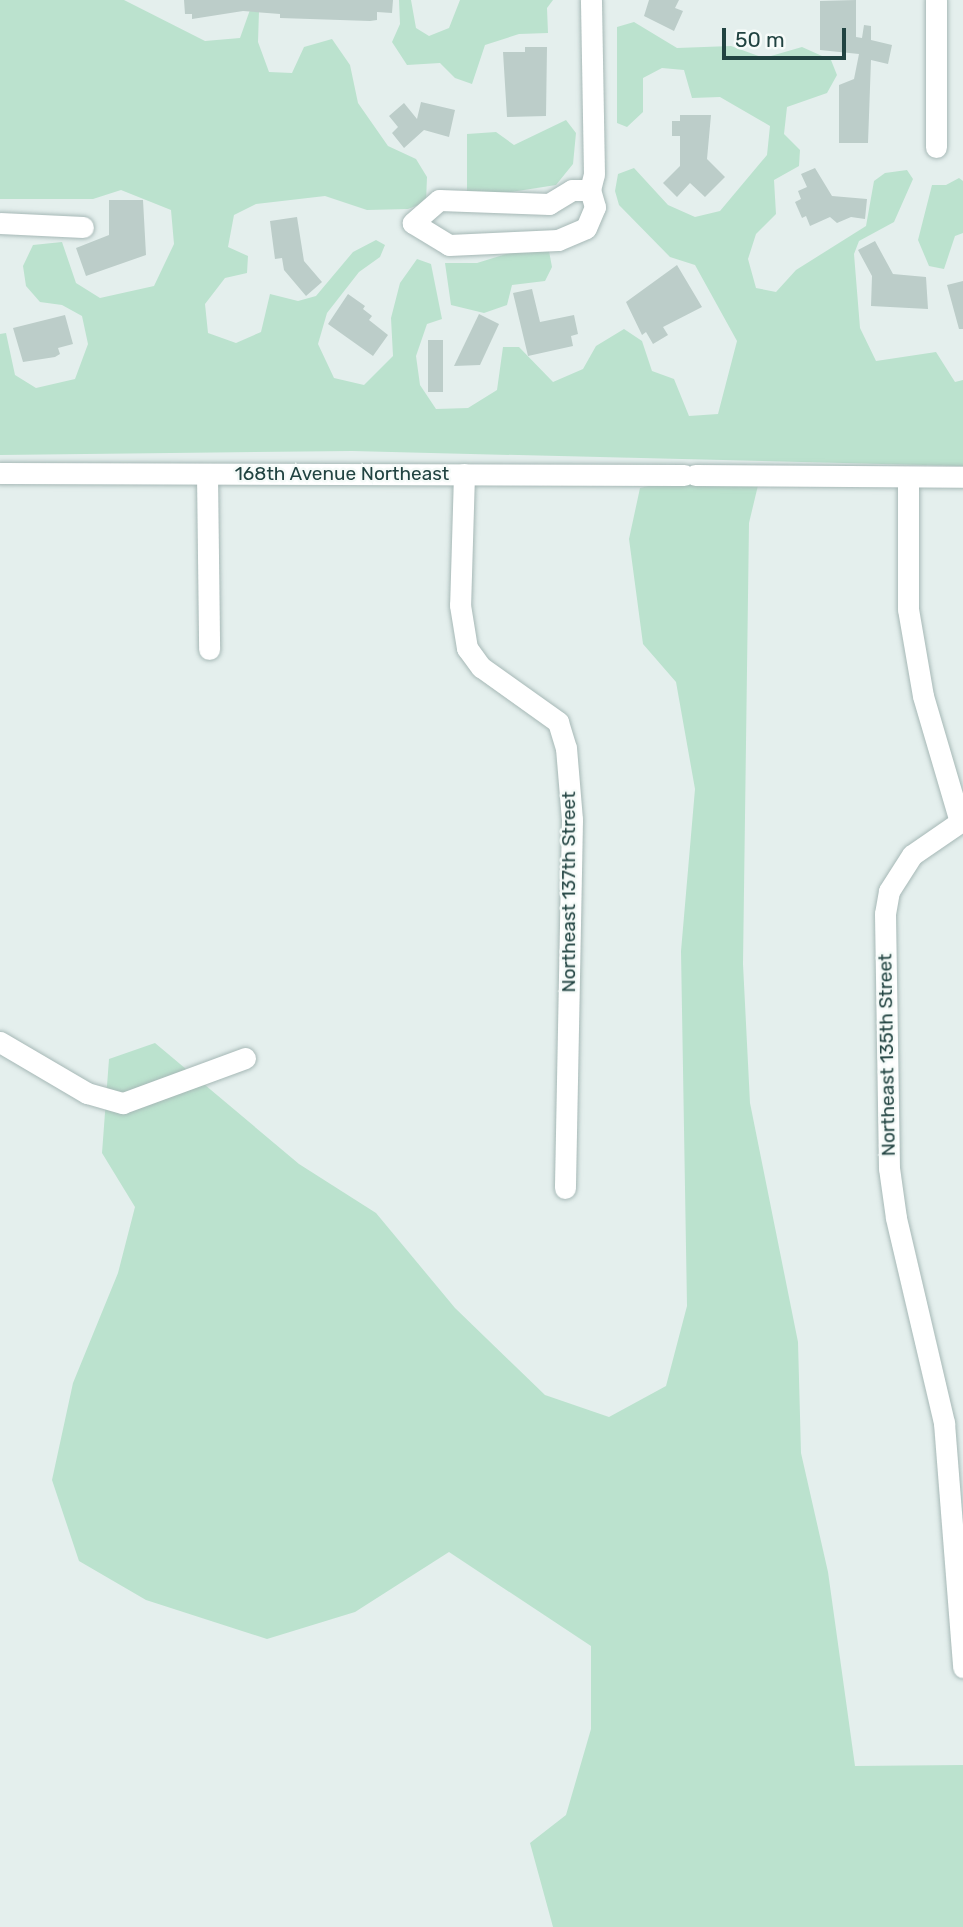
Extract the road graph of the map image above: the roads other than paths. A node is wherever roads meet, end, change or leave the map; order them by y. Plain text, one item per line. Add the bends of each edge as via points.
1 (592, 0) edge
2 (936, 0) edge
3 (936, 147) dead end
4 (590, 190) junction
5 (0, 223) edge
6 (83, 227) dead end
7 (0, 473) edge
8 (207, 474) junction
9 (464, 474) junction
10 (908, 477) junction
11 (963, 477) edge
12 (209, 649) dead end
13 (962, 824) edge
14 (0, 1042) edge
15 (245, 1058) dead end
16 (565, 1188) dead end
17 (963, 1667) edge

1 - 4 street via 594,174
2 - 3 street
4 - 4 street via 572,190 549,204 439,200 413,223 449,245 558,240 586,228 595,207
5 - 6 street
7 - 8 street, 168th Avenue Northeast
8 - 9 street, 168th Avenue Northeast
8 - 12 street
9 - 10 street, 168th Avenue Northeast
9 - 16 street, Northeast 137th Street via 460,605 467,648 481,667 558,722 566,748 572,820
10 - 11 street, 168th Avenue Northeast
10 - 13 street, Northeast 135th Street via 908,609 923,696
13 - 17 street, Northeast 135th Street via 912,855 897,872 885,914 889,1168 896,1219 944,1423
14 - 15 street via 87,1093 123,1103

